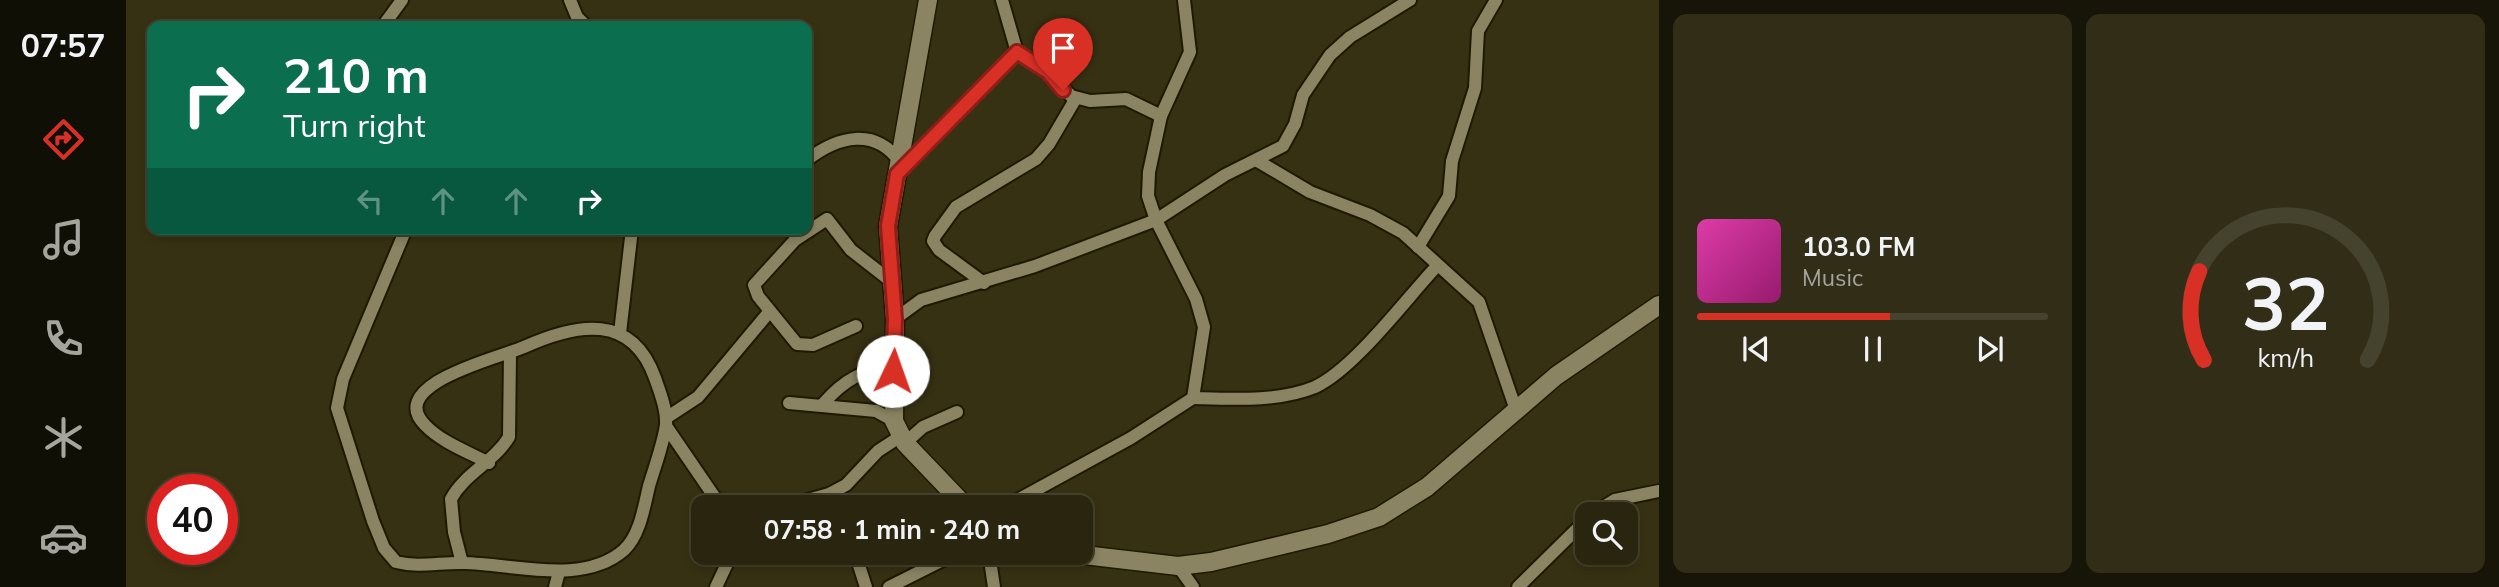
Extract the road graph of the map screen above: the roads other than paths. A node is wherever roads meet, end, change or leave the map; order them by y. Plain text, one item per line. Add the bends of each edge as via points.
1 (402, 0) edge
2 (570, 0) edge
3 (928, 0) edge
4 (1002, 0) edge
5 (1184, 0) edge
6 (1409, 0) edge
7 (1496, 0) edge
8 (387, 21) edge
9 (581, 21) edge
10 (1017, 52) junction
11 (1076, 98) junction
12 (1161, 116) junction
13 (812, 157) edge
14 (1256, 160) junction
15 (899, 168) junction
16 (1156, 220) junction
17 (812, 228) edge
18 (403, 235) edge
19 (631, 235) edge
20 (802, 235) edge
21 (1418, 247) junction
22 (1436, 267) junction
23 (892, 282) junction
24 (984, 283) junction
25 (1659, 305) edge
26 (770, 311) junction
27 (895, 319) junction
28 (856, 326) dead end
29 (620, 333) junction
30 (510, 353) junction
31 (893, 371) junction
32 (1193, 398) junction
33 (789, 403) dead end
34 (822, 404) junction
35 (1516, 410) junction
36 (957, 412) dead end
37 (666, 422) junction
38 (900, 433) junction
39 (489, 463) junction
40 (1659, 491) edge
41 (829, 494) joint
42 (714, 495) edge
43 (825, 495) edge
44 (955, 495) edge
45 (1027, 495) edge
46 (1612, 502) edge
47 (1575, 531) edge
48 (1093, 556) edge
49 (462, 563) junction
50 (726, 565) edge
51 (859, 565) edge
52 (933, 565) edge
53 (991, 565) edge
54 (1178, 566) junction
55 (559, 572) junction
56 (555, 587) edge
57 (716, 587) edge
58 (866, 587) edge
59 (889, 587) edge
60 (994, 587) edge
61 (1193, 587) edge
62 (1518, 587) edge

1 - 8 street
2 - 9 street
3 - 15 street
4 - 10 street
5 - 12 street via 1190,52
6 - 14 street via 1330,55 1303,95 1289,138
7 - 21 street via 1478,31 1475,88 1452,161 1449,196
10 - 11 street
10 - 15 street
11 - 12 street via 1126,99
11 - 24 street via 1036,159 956,208 935,236 939,250
12 - 16 street via 1149,172 1148,196
13 - 15 street via 837,141 868,139 889,146
14 - 16 street
14 - 21 street via 1310,192 1385,223
15 - 23 street via 888,226
16 - 24 street
16 - 32 street via 1196,299 1204,327
17 - 23 street via 824,220 833,223 851,250
18 - 49 street via 343,379 337,408 389,557 404,564
19 - 29 street
20 - 26 street via 754,285
21 - 22 street
22 - 32 street via 1362,348 1317,386 1295,393
22 - 35 street via 1479,302
23 - 27 street
24 - 27 street via 921,300
25 - 35 street via 1594,347
26 - 28 street via 790,338 804,346
26 - 37 street via 698,397
27 - 31 street
29 - 30 street via 596,328 566,331
29 - 37 street via 645,353 662,395
30 - 39 street via 509,437
30 - 39 street via 458,369 432,385 418,400 416,410 425,426
31 - 34 street via 873,369 835,390
31 - 38 street
32 - 45 street
33 - 34 street
34 - 38 street via 876,411
35 - 54 street via 1427,487 1379,517 1268,549
36 - 38 street
37 - 42 street
37 - 55 street via 638,527 625,549 587,568
38 - 41 street via 846,485
38 - 44 street
39 - 49 street via 468,477 452,499
40 - 46 street
41 - 43 street
47 - 62 street
48 - 54 street
49 - 55 street
50 - 57 street
51 - 58 street
52 - 59 street
53 - 60 street
54 - 61 street
55 - 56 street

